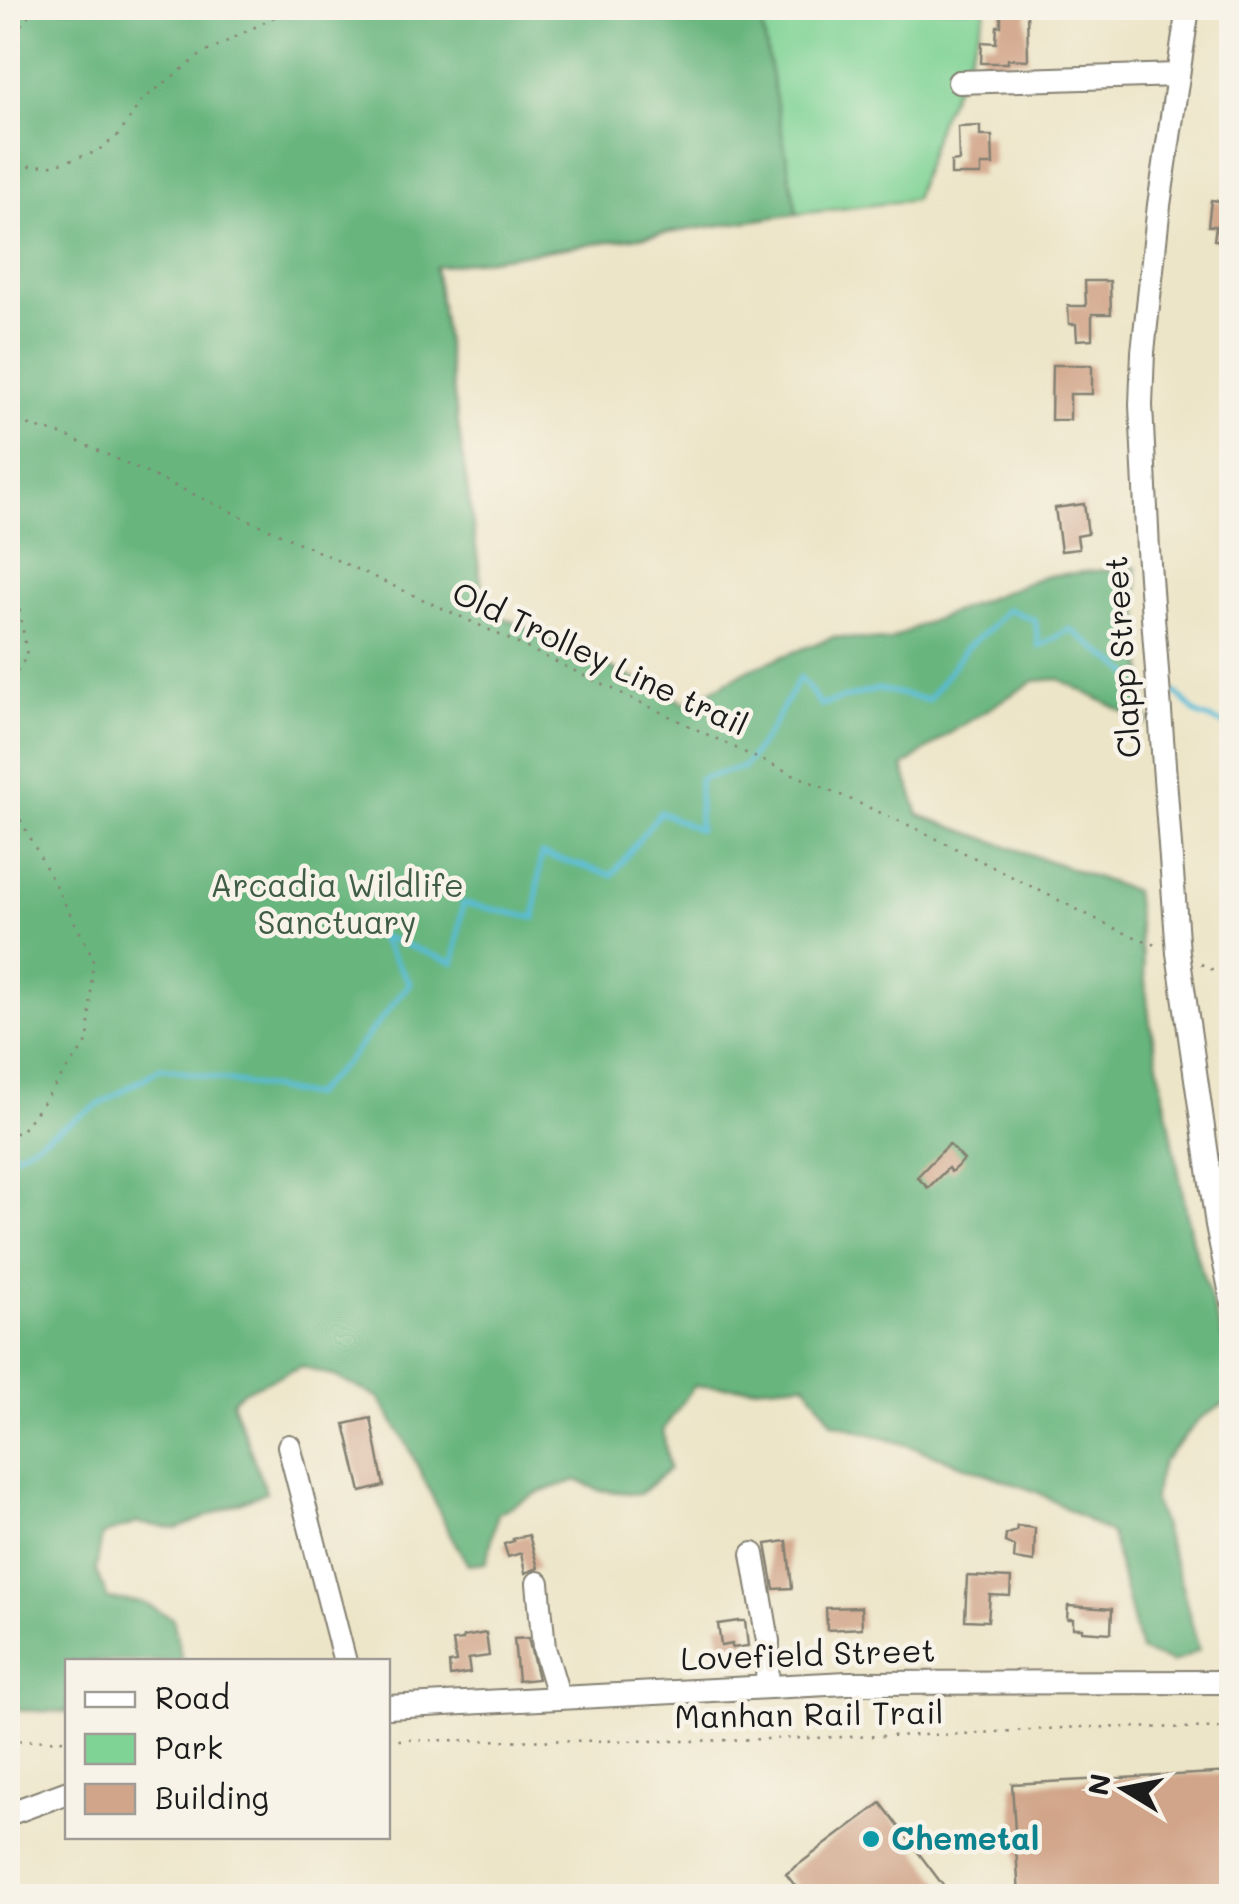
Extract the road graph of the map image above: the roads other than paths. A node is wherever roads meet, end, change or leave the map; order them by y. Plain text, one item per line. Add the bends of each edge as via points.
1 (1188, 8) edge
2 (1178, 75) junction
3 (959, 82) dead end
4 (1232, 1299) edge
5 (290, 1446) dead end
6 (753, 1554) dead end
7 (538, 1583) dead end
8 (344, 1659) edge
9 (1232, 1682) edge
10 (768, 1687) junction
11 (559, 1698) junction
12 (390, 1707) edge
13 (65, 1793) edge
14 (8, 1814) edge

1 - 2 street, Clapp Street
2 - 3 street
2 - 4 street, Clapp Street via 1140,405 1178,953
5 - 8 street
6 - 10 street via 768,1641
7 - 11 street via 544,1648
9 - 10 street, Lovefield Street
10 - 11 street, Lovefield Street
11 - 12 street, Lovefield Street
13 - 14 street

